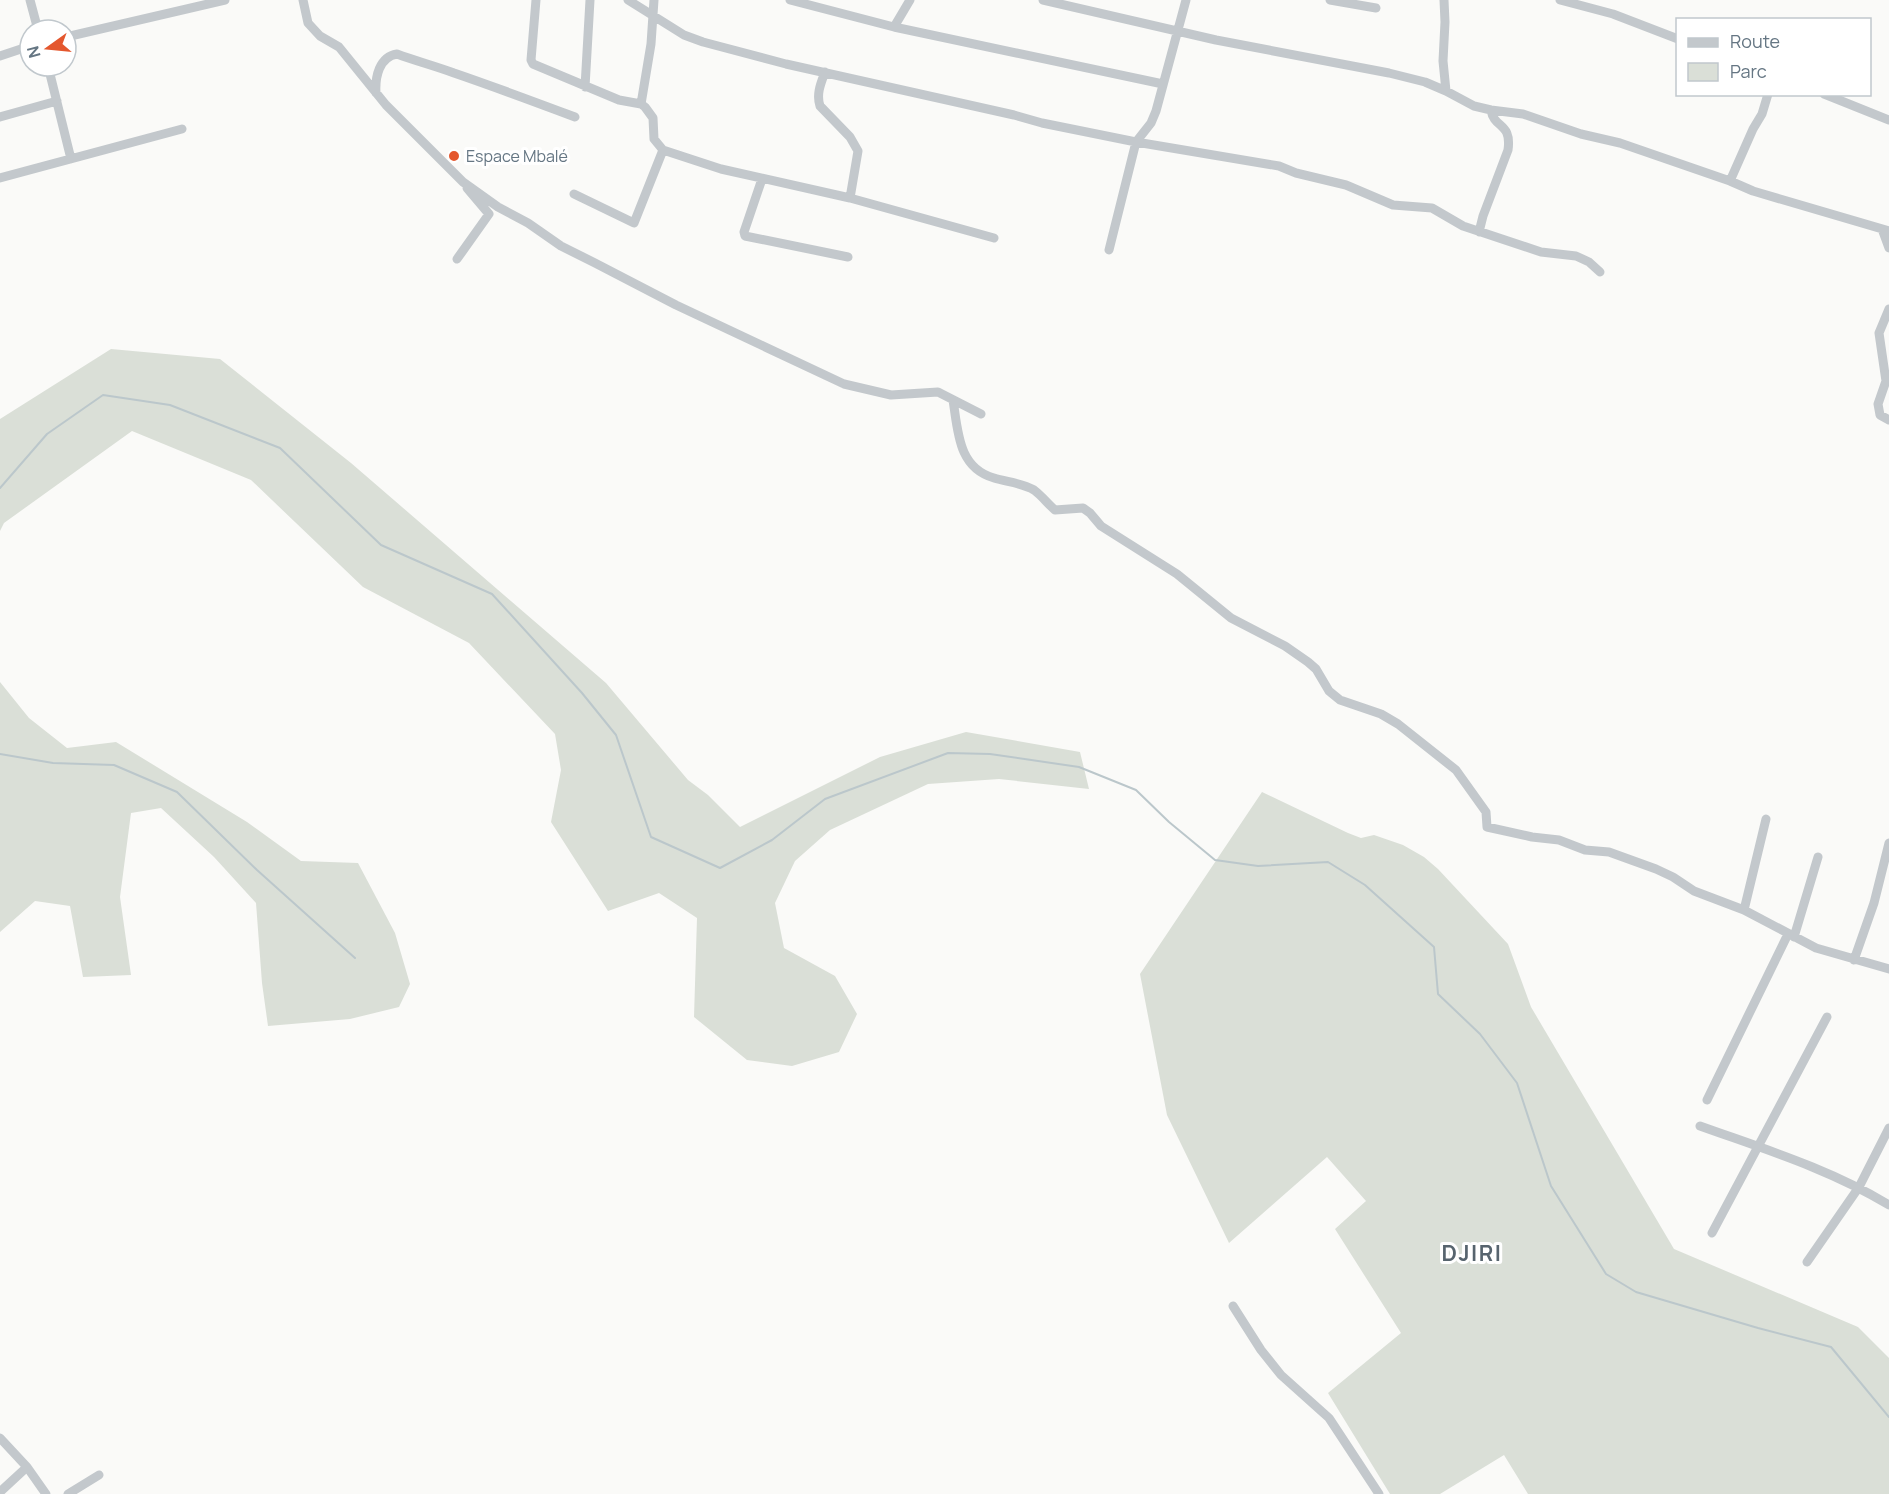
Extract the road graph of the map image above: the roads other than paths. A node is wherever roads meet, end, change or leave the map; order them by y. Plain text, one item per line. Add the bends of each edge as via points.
1 (30, 0) edge
2 (225, 0) edge
3 (303, 0) edge
4 (536, 0) edge
5 (590, 0) edge
6 (628, 0) edge
7 (654, 0) edge
8 (790, 0) edge
9 (910, 0) edge
10 (1043, 0) edge
11 (1186, 0) edge
12 (1330, 0) edge
13 (1444, 0) edge
14 (1560, 0) edge
15 (1376, 8) dead end
16 (653, 16) junction
17 (35, 18) edge
18 (894, 27) junction
19 (1178, 31) junction
20 (78, 34) edge
21 (1676, 39) edge
22 (18, 50) edge
23 (0, 56) edge
24 (825, 72) junction
25 (51, 78) edge
26 (1163, 84) junction
27 (585, 87) junction
28 (1446, 91) junction
29 (376, 93) junction
30 (1767, 96) edge
31 (1829, 96) edge
32 (57, 101) junction
33 (641, 104) junction
34 (1491, 110) junction
35 (0, 117) edge
36 (575, 117) dead end
37 (1889, 120) edge
38 (182, 129) dead end
39 (1136, 142) junction
40 (663, 150) junction
41 (71, 159) junction
42 (0, 178) edge
43 (762, 179) junction
44 (1730, 181) junction
45 (463, 182) junction
46 (574, 194) dead end
47 (850, 198) junction
48 (1886, 230) edge
49 (1479, 232) junction
50 (994, 238) dead end
51 (1889, 248) edge
52 (1109, 250) dead end
53 (848, 257) dead end
54 (456, 259) dead end
55 (1600, 272) dead end
56 (1889, 309) edge
57 (953, 400) junction
58 (981, 414) dead end
59 (1889, 420) edge
60 (1767, 819) dead end
61 (1889, 843) edge
62 (1818, 857) dead end
63 (1744, 910) junction
64 (1791, 936) junction
65 (1854, 960) junction
66 (1889, 969) edge
67 (1827, 1017) dead end
68 (1707, 1100) dead end
69 (1700, 1126) dead end
70 (1889, 1128) edge
71 (1758, 1147) junction
72 (1859, 1187) junction
73 (1889, 1205) edge
74 (1712, 1233) dead end
75 (1807, 1262) dead end
76 (1233, 1306) dead end
77 (0, 1438) edge
78 (27, 1467) junction
79 (99, 1475) dead end
80 (0, 1492) edge
81 (46, 1494) edge
82 (68, 1494) edge
83 (1379, 1494) edge

1 - 17 street
2 - 20 street
3 - 29 street via 308,23 339,47
4 - 27 street via 531,62
5 - 27 street
6 - 16 street
7 - 16 street
8 - 18 street
9 - 18 street
10 - 19 street
11 - 19 street
12 - 15 street
13 - 28 street
14 - 21 street via 1613,14
16 - 24 street via 703,42
16 - 33 street
18 - 26 street
19 - 26 street
19 - 28 street via 1389,73
22 - 23 street
24 - 39 street
24 - 47 street via 820,85 820,106 858,151
25 - 32 street
26 - 39 street via 1156,111
27 - 33 street
28 - 34 street
29 - 36 street via 380,67 397,54
29 - 45 street
30 - 44 street
31 - 37 street
32 - 35 street
32 - 41 street
33 - 40 street via 653,118 654,139
34 - 44 street via 1523,114
34 - 49 street via 1495,121 1507,130 1509,140
38 - 41 street
39 - 49 street via 1279,166 1346,185 1393,205 1432,208
39 - 52 street
40 - 43 street
40 - 46 street via 634,223
41 - 42 street
43 - 47 street
43 - 53 street via 745,236
44 - 48 street via 1799,206
45 - 54 street via 489,214
45 - 57 street via 561,246 826,377 883,394 938,392
47 - 50 street
48 - 51 street
49 - 55 street via 1541,252 1576,256
56 - 59 street via 1879,333 1886,381 1878,404 1880,415
57 - 58 street
57 - 63 street via 962,448 971,465 992,478 1035,491 1055,510 1083,508 1101,526 1177,574 1231,618 1285,646 1308,663 1340,700 1398,724 1456,770 1486,812 1487,826 1558,840 1585,850 1609,852 1656,868 1694,891
60 - 63 street
61 - 65 street
62 - 64 street
63 - 64 street
64 - 65 street
64 - 68 street
65 - 66 street
67 - 71 street
69 - 71 street
70 - 72 street
71 - 72 street
71 - 74 street
72 - 73 street
72 - 75 street
76 - 83 street via 1281,1375 1329,1418
77 - 78 street
78 - 80 street
78 - 81 street
79 - 82 street

